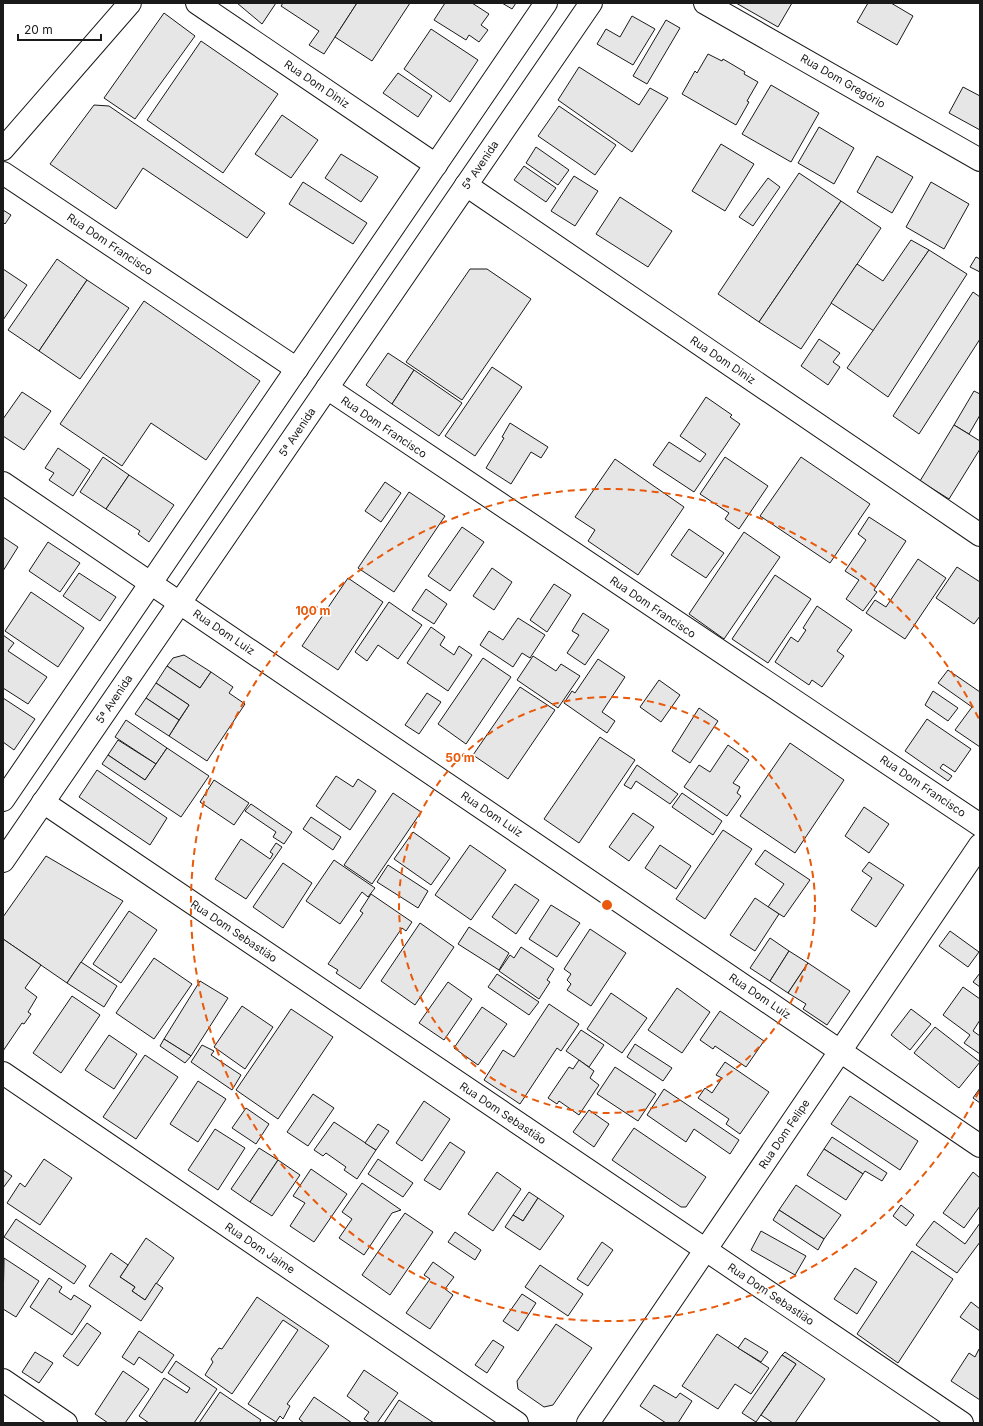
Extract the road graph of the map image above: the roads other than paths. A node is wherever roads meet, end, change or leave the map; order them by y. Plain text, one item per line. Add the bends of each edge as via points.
1 (130, 3) edge
2 (197, 3) edge
3 (546, 3) edge
4 (591, 3) edge
5 (705, 3) edge
6 (3, 149) edge
7 (980, 160) edge
8 (436, 165) junction
9 (3, 173) edge
10 (466, 185) junction
11 (297, 369) junction
12 (327, 388) junction
13 (3, 483) edge
14 (980, 535) edge
15 (150, 583) junction
16 (180, 603) junction
17 (7, 786) edge
18 (44, 802) junction
19 (980, 824) edge
20 (980, 845) edge
21 (3, 861) edge
22 (840, 1051) junction
23 (3, 1073) edge
24 (980, 1146) edge
25 (705, 1250) junction
26 (3, 1380) edge
27 (66, 1423) edge
28 (517, 1423) edge
29 (588, 1423) edge
30 (962, 1423) edge

1 - 6 street
2 - 8 street, Rua Dom Diniz
3 - 8 street
4 - 10 street, 5ª Avenida
5 - 7 street, Rua Dom Gregório
8 - 11 street
9 - 11 street, Rua Dom Francisco
10 - 12 street, 5ª Avenida
10 - 14 street, Rua Dom Diniz
11 - 15 street
12 - 16 street, 5ª Avenida
12 - 19 street, Rua Dom Francisco
13 - 15 street, Rua Dom Luiz
15 - 16 street, Rua Dom Luiz
15 - 17 street
16 - 18 street, 5ª Avenida
16 - 22 street, Rua Dom Luiz
18 - 21 street, 5ª Avenida
18 - 25 street, Rua Dom Sebastião
20 - 22 street, Rua Dom Felipe
22 - 24 street, Rua Dom Luiz
22 - 25 street, Rua Dom Felipe
23 - 28 street, Rua Dom Jaime
25 - 29 street, Rua Dom Felipe
25 - 30 street, Rua Dom Sebastião
26 - 27 street

